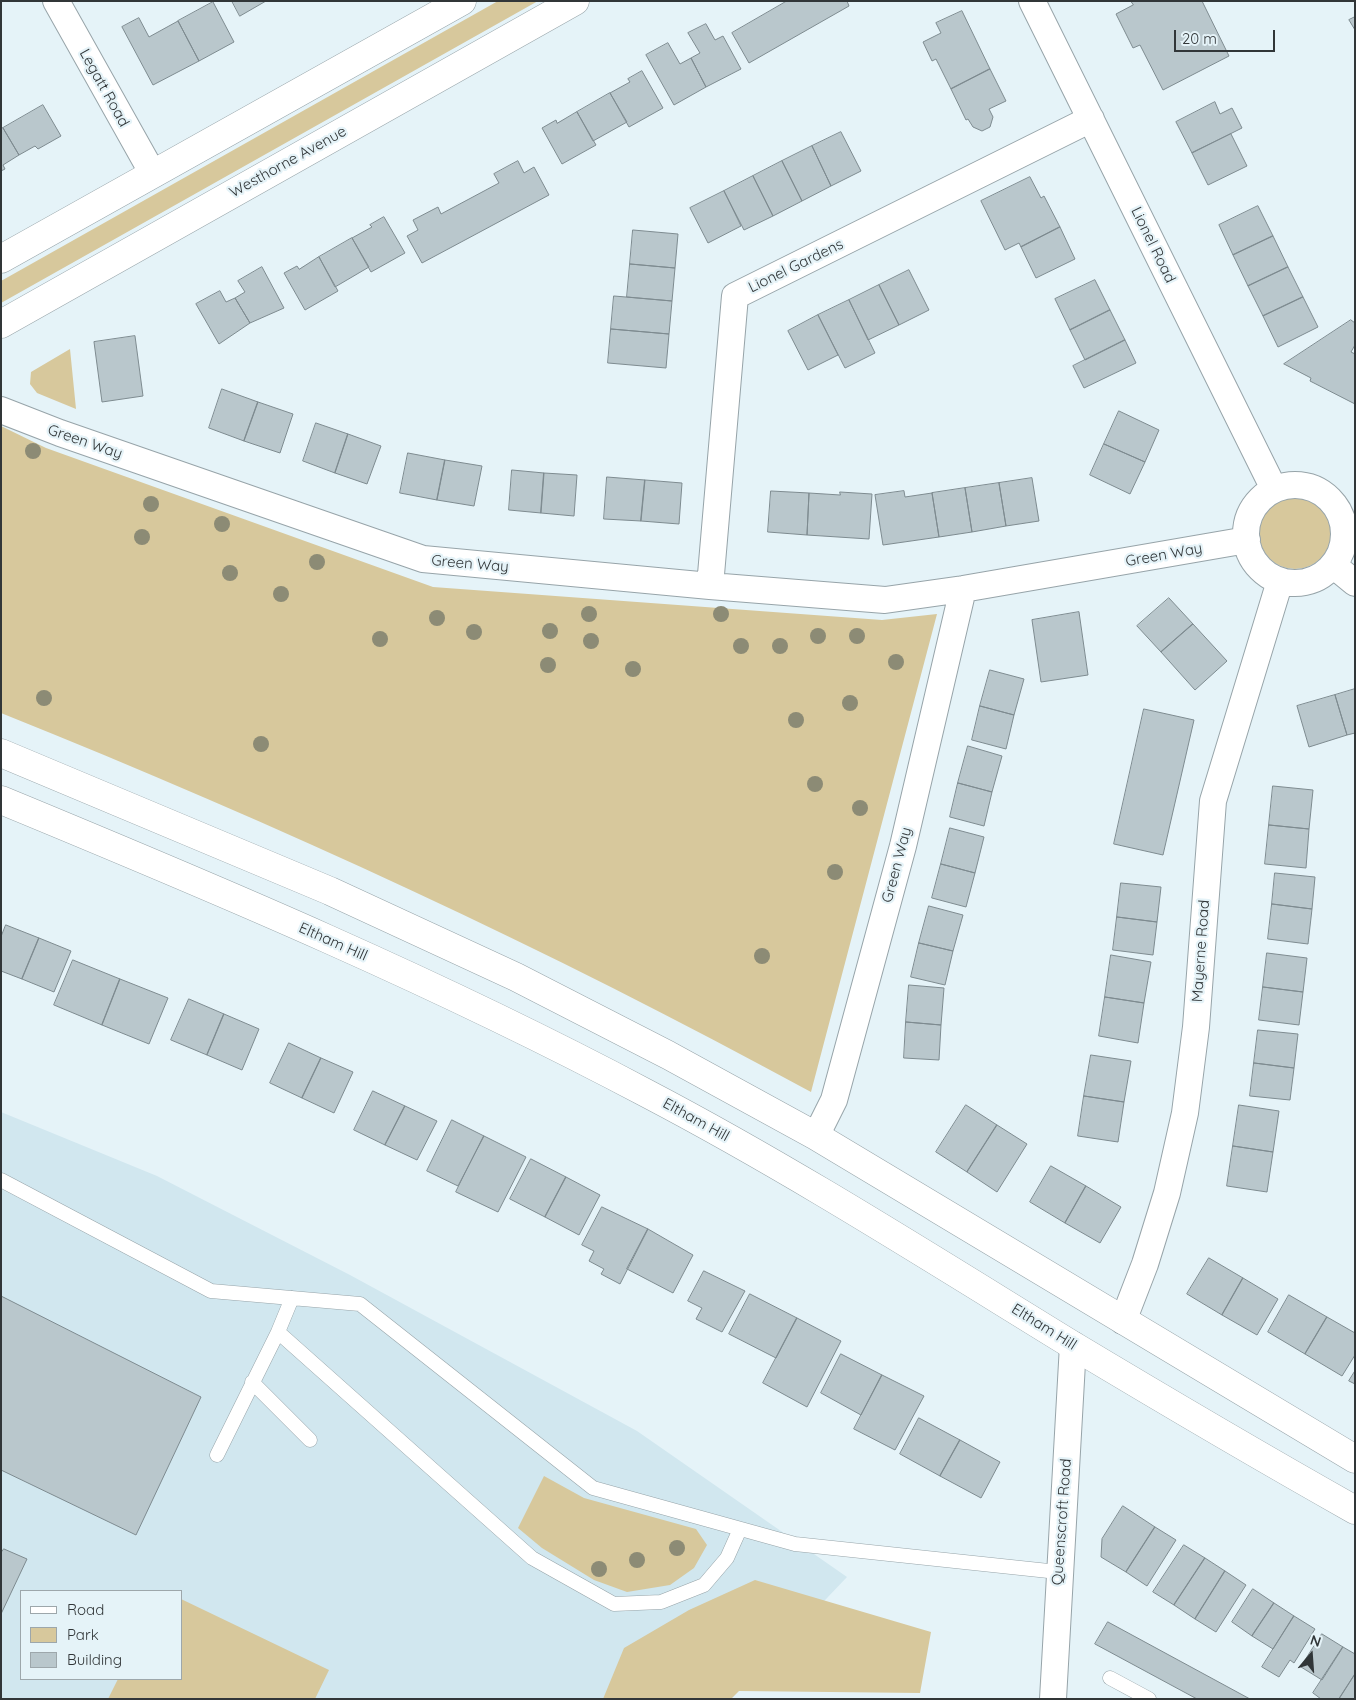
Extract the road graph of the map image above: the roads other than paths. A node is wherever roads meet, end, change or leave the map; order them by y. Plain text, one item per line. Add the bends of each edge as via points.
1 (56, 1) edge
2 (462, 1) edge
3 (575, 1) edge
4 (1032, 1) edge
5 (1091, 119) junction
6 (153, 174) junction
7 (1, 259) edge
8 (1, 324) edge
9 (1, 410) edge
10 (1274, 489) junction
11 (1348, 515) edge
12 (1247, 540) junction
13 (1333, 566) junction
14 (1280, 580) junction
15 (1355, 583) edge
16 (710, 586) junction
17 (963, 589) junction
18 (1, 753) edge
19 (1, 800) edge
20 (816, 1136) junction
21 (1, 1180) edge
22 (292, 1298) junction
23 (1123, 1321) junction
24 (278, 1332) junction
25 (1073, 1345) junction
26 (252, 1382) junction
27 (310, 1440) dead end
28 (217, 1455) dead end
29 (1355, 1459) edge
30 (1355, 1510) edge
31 (740, 1529) junction
32 (1058, 1572) junction
33 (1110, 1678) dead end
34 (1053, 1699) edge
35 (1149, 1699) edge

1 - 6 street, Legatt Road
2 - 6 main road
3 - 8 main road, Westhorne Avenue
4 - 5 street, Lionel Road
5 - 10 street, Lionel Road
5 - 16 street, Lionel Gardens via 735,296
6 - 7 main road
9 - 16 street, Green Way via 423,560
10 - 11 street via 1294,484 1314,488
10 - 12 street via 1258,502 1248,520
11 - 13 street via 1342,550
12 - 14 street via 1252,557 1264,571
12 - 17 street, Green Way
13 - 14 street via 1318,577 1299,583
13 - 15 street
14 - 23 street, Mayerne Road via 1213,800 1196,1027 1186,1113 1167,1193
16 - 17 street, Green Way via 885,600
17 - 20 street, Green Way via 900,856 834,1100
18 - 20 main road via 330,892 516,978
19 - 25 main road, Eltham Hill via 318,935 502,1020 644,1092 795,1174
20 - 23 main road
21 - 22 lane via 210,1290
22 - 24 lane
22 - 31 lane via 360,1304 593,1488
23 - 29 main road
24 - 26 lane
24 - 31 lane via 532,1558 614,1604 661,1602 704,1585 726,1558
25 - 30 main road, Eltham Hill
25 - 32 street, Queenscroft Road
26 - 27 lane
26 - 28 lane
31 - 32 lane via 796,1544
32 - 34 street, Queenscroft Road
33 - 35 lane

